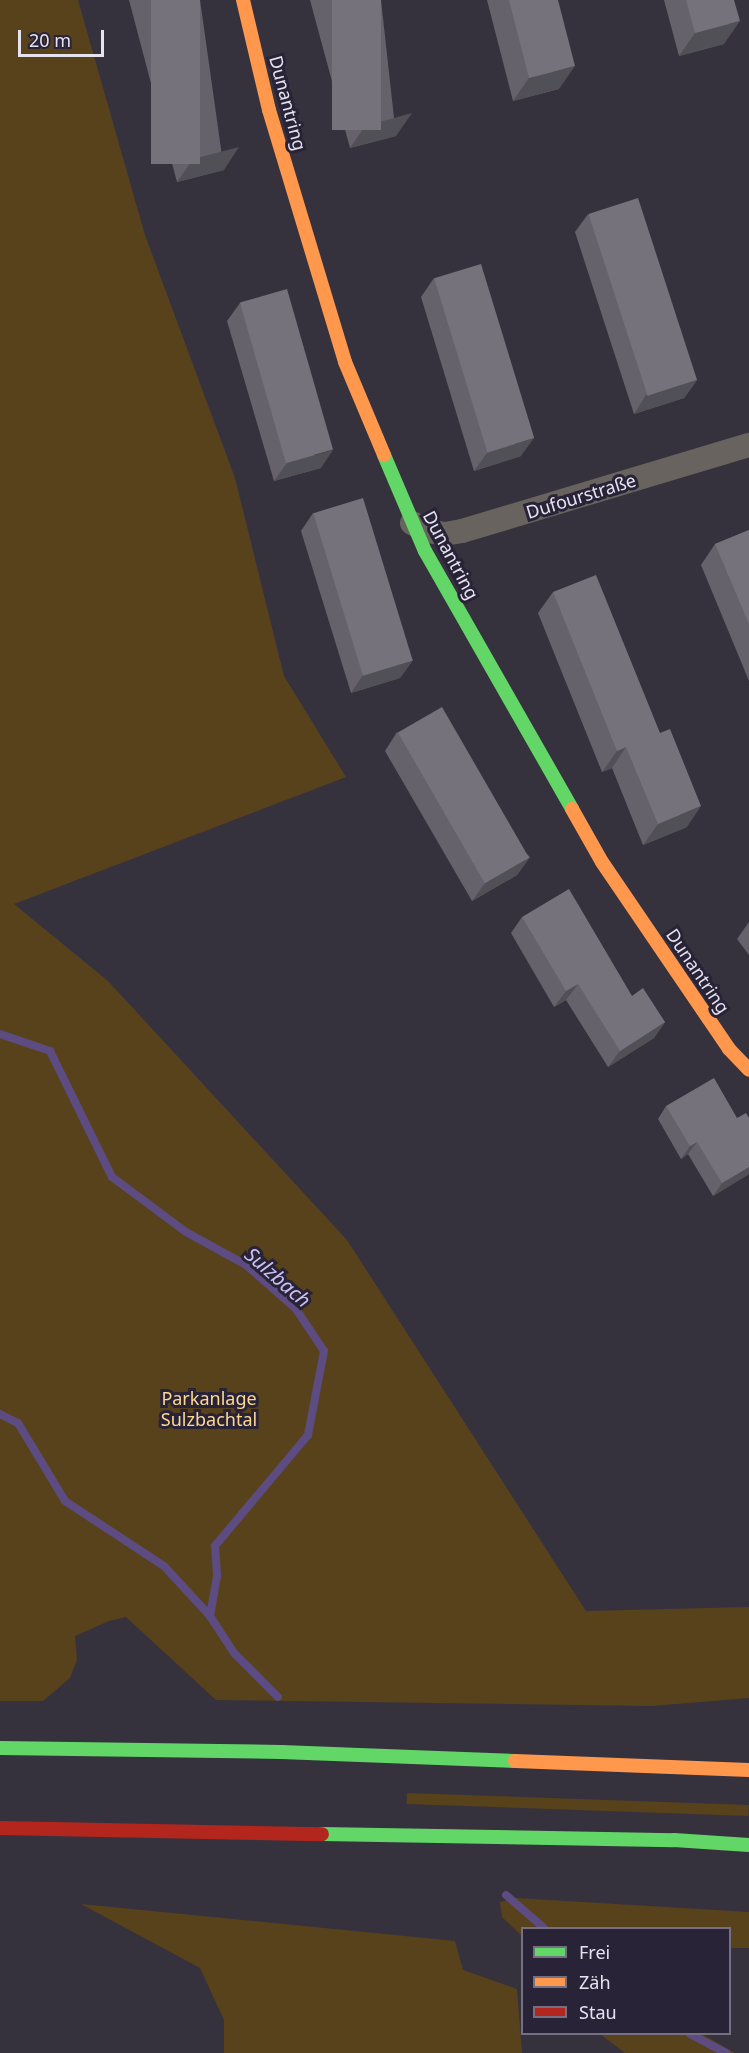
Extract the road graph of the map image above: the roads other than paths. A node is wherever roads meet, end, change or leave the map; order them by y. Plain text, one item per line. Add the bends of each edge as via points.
1 (243, 0) edge
2 (749, 445) edge
3 (412, 523) junction
4 (749, 1070) edge
5 (0, 1748) edge
6 (749, 1770) edge
7 (0, 1828) edge
8 (749, 1845) edge

1 - 3 main road, Dunantring via 269,110 345,362
2 - 3 street, Dufourstraße via 462,531 436,533
3 - 4 main road, Dunantring via 602,862 729,1049
5 - 6 main road via 281,1752
7 - 8 main road

